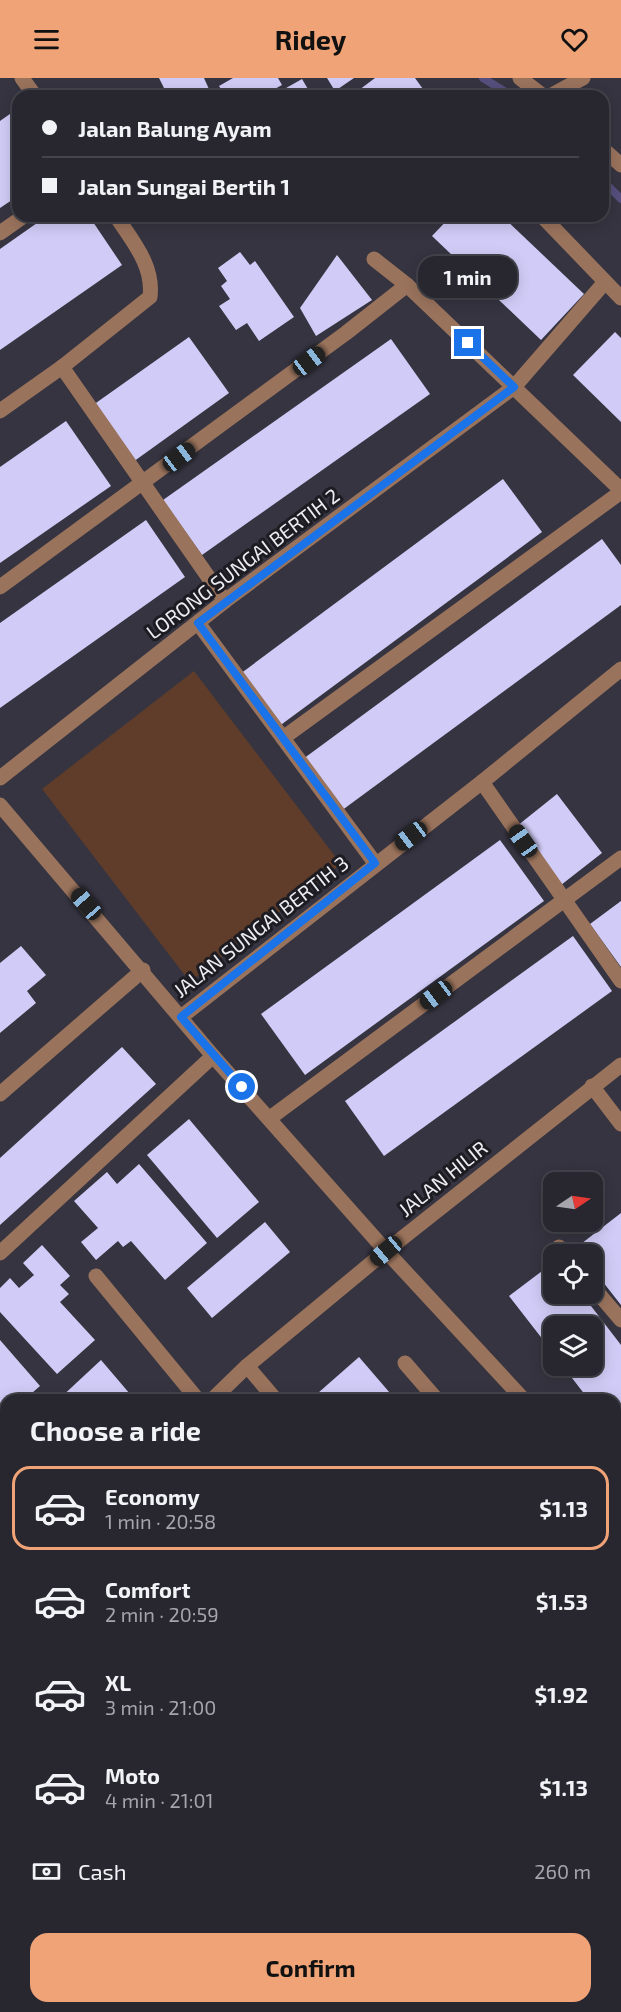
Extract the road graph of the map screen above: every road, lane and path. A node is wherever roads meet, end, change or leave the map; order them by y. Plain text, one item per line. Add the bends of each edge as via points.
1 (520, 78) edge
2 (583, 78) edge
3 (535, 90) edge
4 (561, 90) edge
5 (609, 154) edge
6 (621, 165) edge
7 (16, 222) edge
8 (120, 222) edge
9 (548, 222) edge
10 (0, 233) edge
11 (374, 259) dead end
12 (605, 282) junction
13 (407, 285) junction
14 (621, 298) edge
15 (62, 367) junction
16 (514, 387) junction
17 (0, 411) edge
18 (142, 485) junction
19 (621, 491) edge
20 (0, 587) edge
21 (225, 601) junction
22 (198, 623) junction
23 (621, 669) edge
24 (283, 738) junction
25 (0, 778) edge
26 (482, 782) junction
27 (0, 805) edge
28 (621, 858) edge
29 (375, 863) junction
30 (564, 900) junction
31 (143, 970) junction
32 (621, 981) edge
33 (181, 1017) junction
34 (213, 1056) junction
35 (621, 1065) edge
36 (592, 1086) junction
37 (0, 1094) edge
38 (270, 1118) junction
39 (621, 1124) edge
40 (386, 1251) junction
41 (0, 1253) edge
42 (96, 1276) dead end
43 (603, 1299) edge
44 (621, 1320) edge
45 (405, 1363) dead end
46 (247, 1366) junction
47 (193, 1394) edge
48 (218, 1394) edge
49 (271, 1394) edge
50 (432, 1394) edge
51 (518, 1394) edge

1 - 3 street
2 - 4 street
5 - 6 street
7 - 10 street
8 - 15 street via 147,265 152,282 150,297
9 - 12 street
11 - 13 street
12 - 14 street
12 - 16 street, LORONG SUNGAI BERTIH 2
13 - 16 street
13 - 18 street
15 - 17 street
15 - 18 street
16 - 19 street
16 - 21 street, LORONG SUNGAI BERTIH 2
18 - 20 street
18 - 21 street
19 - 24 street
21 - 22 street, LORONG SUNGAI BERTIH 2
22 - 24 street
22 - 25 street, LORONG SUNGAI BERTIH 2
23 - 26 street, JALAN SUNGAI BERTIH 3
24 - 29 street
26 - 29 street, JALAN SUNGAI BERTIH 3
26 - 30 street
27 - 31 street
28 - 30 street
29 - 33 street, JALAN SUNGAI BERTIH 3
30 - 32 street
30 - 38 street
31 - 33 street
31 - 37 street
33 - 34 street
34 - 38 street
34 - 41 street
35 - 36 street, JALAN HILIR
36 - 39 street
36 - 40 street, JALAN HILIR
38 - 40 street
40 - 46 street, JALAN HILIR
40 - 51 street
42 - 47 street
43 - 44 street
45 - 50 street
46 - 48 street, JALAN HILIR
46 - 49 street

